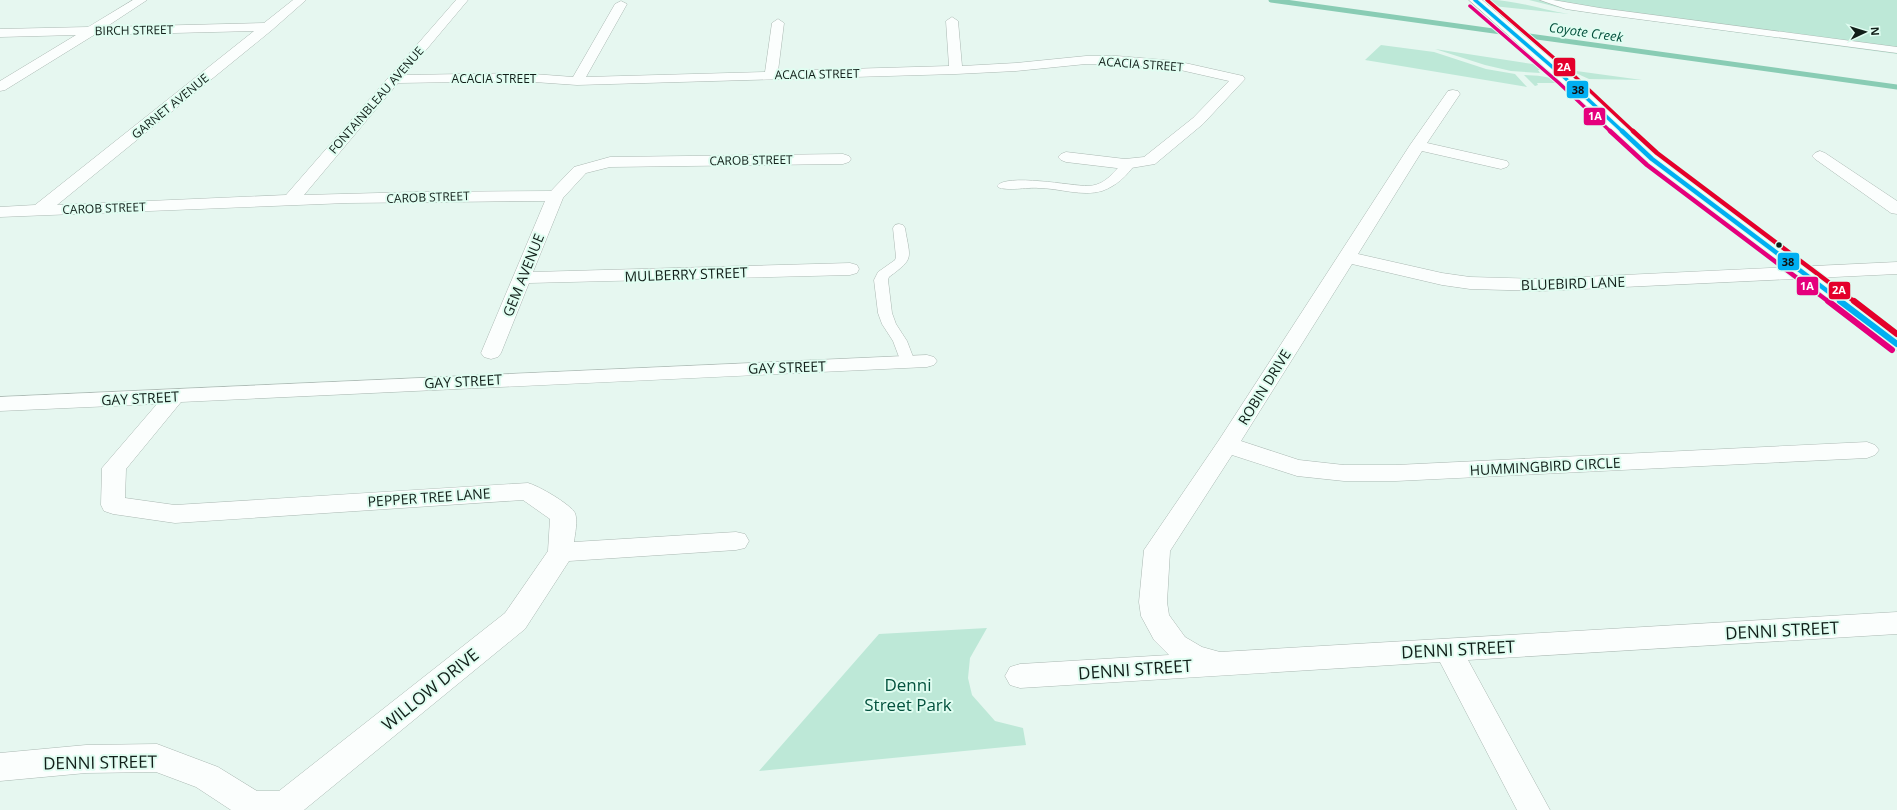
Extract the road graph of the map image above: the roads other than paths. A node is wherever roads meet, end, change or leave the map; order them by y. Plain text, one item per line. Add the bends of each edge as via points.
1 (141, 0) edge
2 (300, 0) edge
3 (462, 0) edge
4 (1544, 0) edge
5 (1477, 2) edge
6 (621, 4) dead end
7 (952, 21) dead end
8 (778, 23) dead end
9 (268, 27) junction
10 (92, 31) junction
11 (0, 33) edge
12 (1897, 50) edge
13 (956, 70) junction
14 (771, 75) junction
15 (395, 79) junction
16 (577, 81) junction
17 (0, 87) edge
18 (1454, 94) dead end
19 (1418, 144) junction
20 (1820, 156) dead end
21 (1066, 157) dead end
22 (843, 159) dead end
23 (1129, 164) junction
24 (1501, 164) dead end
25 (1003, 186) dead end
26 (555, 196) junction
27 (290, 201) junction
28 (1897, 209) edge
29 (39, 211) junction
30 (0, 212) edge
31 (899, 228) dead end
32 (1347, 257) junction
33 (1897, 268) edge
34 (850, 269) dead end
35 (1802, 272) junction
36 (522, 278) junction
37 (1897, 344) edge
38 (491, 353) dead end
39 (917, 361) joint
40 (175, 396) junction
41 (0, 404) edge
42 (1227, 445) junction
43 (1867, 450) dead end
44 (736, 541) dead end
45 (561, 552) junction
46 (1897, 623) edge
47 (1448, 650) junction
48 (1224, 663) junction
49 (1020, 676) dead end
50 (0, 767) edge
51 (283, 808) edge
52 (1534, 810) edge

1 - 10 street
2 - 9 street, GARNET AVENUE
3 - 15 street, FONTAINBLEAU AVENUE
4 - 12 lane via 1600,11
5 - 35 street via 1652,159
6 - 16 street
7 - 13 street
8 - 14 street
9 - 10 street, BIRCH STREET
9 - 29 street, GARNET AVENUE
10 - 11 street, BIRCH STREET
10 - 17 street
13 - 14 street, ACACIA STREET
13 - 23 street, ACACIA STREET via 1117,60 1176,65 1238,79 1198,121 1149,161
14 - 16 street, ACACIA STREET
15 - 16 street, ACACIA STREET via 520,77
15 - 27 street, FONTAINBLEAU AVENUE
18 - 19 street, ROBIN DRIVE
19 - 24 street
19 - 32 street, ROBIN DRIVE
20 - 28 street
21 - 23 street
22 - 26 street, CAROB STREET via 610,162 580,170
23 - 25 lane via 1108,186 1097,190 1041,184
26 - 27 street, CAROB STREET via 486,195
26 - 36 street, GEM AVENUE
27 - 29 street, CAROB STREET
29 - 30 street, CAROB STREET
31 - 39 lane via 903,257 901,262 883,275 881,280 885,313 900,341
32 - 35 street, BLUEBIRD LANE via 1442,279 1504,285
32 - 42 street, ROBIN DRIVE
33 - 35 street, BLUEBIRD LANE
34 - 36 street, MULBERRY STREET
35 - 37 street
36 - 38 street, GEM AVENUE
39 - 40 street, GAY STREET
40 - 41 street, GAY STREET
40 - 45 street, PEPPER TREE LANE via 114,468 113,505 175,514 528,491 563,515
42 - 43 street, HUMMINGBIRD CIRCLE via 1297,468 1344,473 1404,473
42 - 48 street, ROBIN DRIVE via 1157,550 1153,602 1155,616 1175,645 1196,658
44 - 45 street
45 - 51 street, WILLOW DRIVE via 515,621
46 - 47 street, DENNI STREET
47 - 48 street, DENNI STREET
47 - 52 street
48 - 49 street, DENNI STREET
50 - 51 street, DENNI STREET via 86,759 157,758 207,777 253,806

